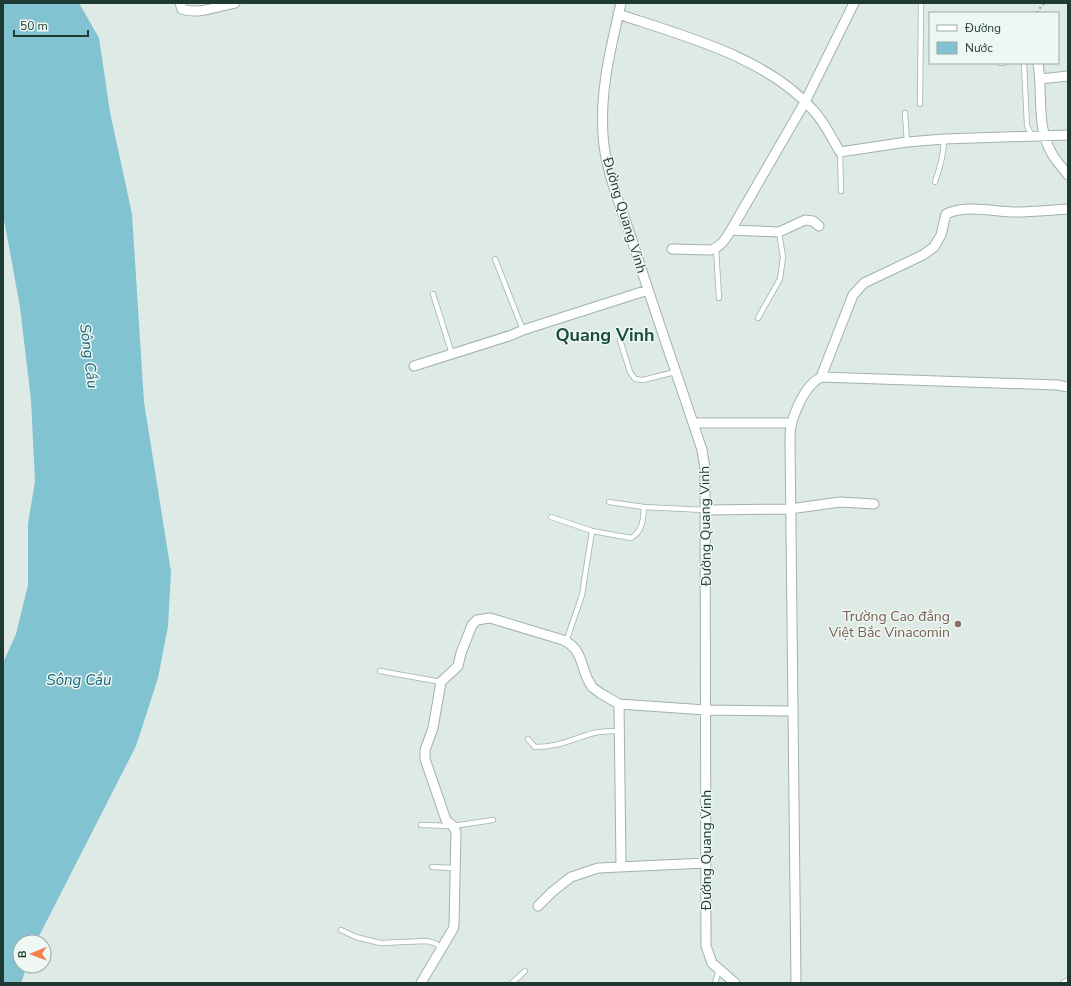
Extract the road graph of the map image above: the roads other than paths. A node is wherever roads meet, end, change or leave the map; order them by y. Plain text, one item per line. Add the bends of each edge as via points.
1 (180, 3) edge
2 (236, 3) edge
3 (621, 3) edge
4 (854, 3) edge
5 (921, 3) edge
6 (618, 14) junction
7 (1024, 64) edge
8 (1038, 64) edge
9 (1068, 76) edge
10 (1040, 79) junction
11 (805, 102) junction
12 (920, 104) dead end
13 (905, 113) dead end
14 (1068, 135) edge
15 (1032, 136) junction
16 (1045, 136) junction
17 (944, 139) junction
18 (908, 142) junction
19 (840, 152) junction
20 (1068, 174) edge
21 (935, 182) dead end
22 (841, 191) dead end
23 (1068, 209) edge
24 (819, 226) dead end
25 (732, 230) junction
26 (779, 232) junction
27 (716, 248) junction
28 (672, 249) dead end
29 (495, 259) dead end
30 (648, 290) junction
31 (433, 294) dead end
32 (719, 298) dead end
33 (758, 318) dead end
34 (522, 330) junction
35 (620, 340) dead end
36 (452, 354) junction
37 (414, 366) dead end
38 (675, 372) junction
39 (821, 377) junction
40 (1068, 387) edge
41 (693, 423) junction
42 (792, 423) junction
43 (609, 502) dead end
44 (874, 504) dead end
45 (644, 507) junction
46 (790, 509) junction
47 (705, 510) junction
48 (551, 517) dead end
49 (592, 531) junction
50 (566, 642) junction
51 (380, 671) dead end
52 (441, 682) junction
53 (619, 704) junction
54 (706, 710) junction
55 (793, 712) junction
56 (619, 731) junction
57 (528, 738) dead end
58 (493, 820) dead end
59 (421, 825) dead end
60 (452, 826) junction
61 (706, 863) junction
62 (620, 866) junction
63 (432, 867) dead end
64 (455, 868) junction
65 (538, 906) dead end
66 (341, 930) dead end
67 (443, 948) junction
68 (719, 970) junction
69 (525, 971) dead end
70 (1068, 980) edge
71 (421, 983) edge
72 (512, 983) edge
73 (715, 983) edge
74 (735, 983) edge
75 (796, 983) edge
76 (1063, 983) edge

1 - 2 street via 182,9 195,11
3 - 6 street, Đường Quang Vinh
4 - 11 street
5 - 12 lane
6 - 11 street via 710,45 768,72 786,84
6 - 30 street, Đường Quang Vinh via 604,83 603,136 609,168
7 - 15 lane via 1027,126
8 - 10 street
9 - 10 street
10 - 16 street via 1040,111
11 - 19 street via 815,111
11 - 25 street
13 - 18 lane
14 - 16 street
15 - 16 street
15 - 17 street
16 - 20 street via 1051,152
17 - 18 street
17 - 21 lane via 941,167
18 - 19 street
19 - 22 lane
23 - 39 street via 1016,212 966,209 946,214 941,235 934,247 923,255 864,283 853,295
24 - 26 street via 813,221 805,220
25 - 26 street
25 - 27 street
26 - 33 lane via 783,257 780,279
27 - 28 street
27 - 32 lane
29 - 34 lane
30 - 34 street
30 - 38 street, Đường Quang Vinh
31 - 36 lane
34 - 36 street via 512,336
35 - 38 lane via 630,372 635,378 643,380
36 - 37 street
38 - 41 street, Đường Quang Vinh
39 - 40 street
39 - 42 street via 808,388
41 - 42 street
41 - 47 street, Đường Quang Vinh via 705,468
42 - 46 street
43 - 45 lane
44 - 46 street via 840,502
45 - 47 lane
45 - 49 lane via 638,534 631,538
46 - 47 street
46 - 55 street
47 - 54 street, Đường Quang Vinh
48 - 49 lane
49 - 50 lane via 582,594
50 - 52 street via 490,618 477,620 472,625 458,666
50 - 53 street via 576,650 592,687
51 - 52 lane
52 - 60 street via 425,759 446,820
53 - 54 street
53 - 56 street
54 - 55 street
54 - 61 street, Đường Quang Vinh
55 - 75 street
56 - 57 lane via 596,732 548,747 535,747
56 - 62 street
58 - 60 lane
59 - 60 lane
60 - 64 street via 456,832
61 - 62 street
61 - 68 street, Đường Quang Vinh via 706,946 712,962
62 - 65 street via 598,868 571,877
63 - 64 lane
64 - 67 street via 454,925
66 - 67 lane via 380,943 427,941
67 - 71 street
68 - 73 lane
68 - 74 street, Đường Quang Vinh
69 - 72 lane
70 - 76 lane

